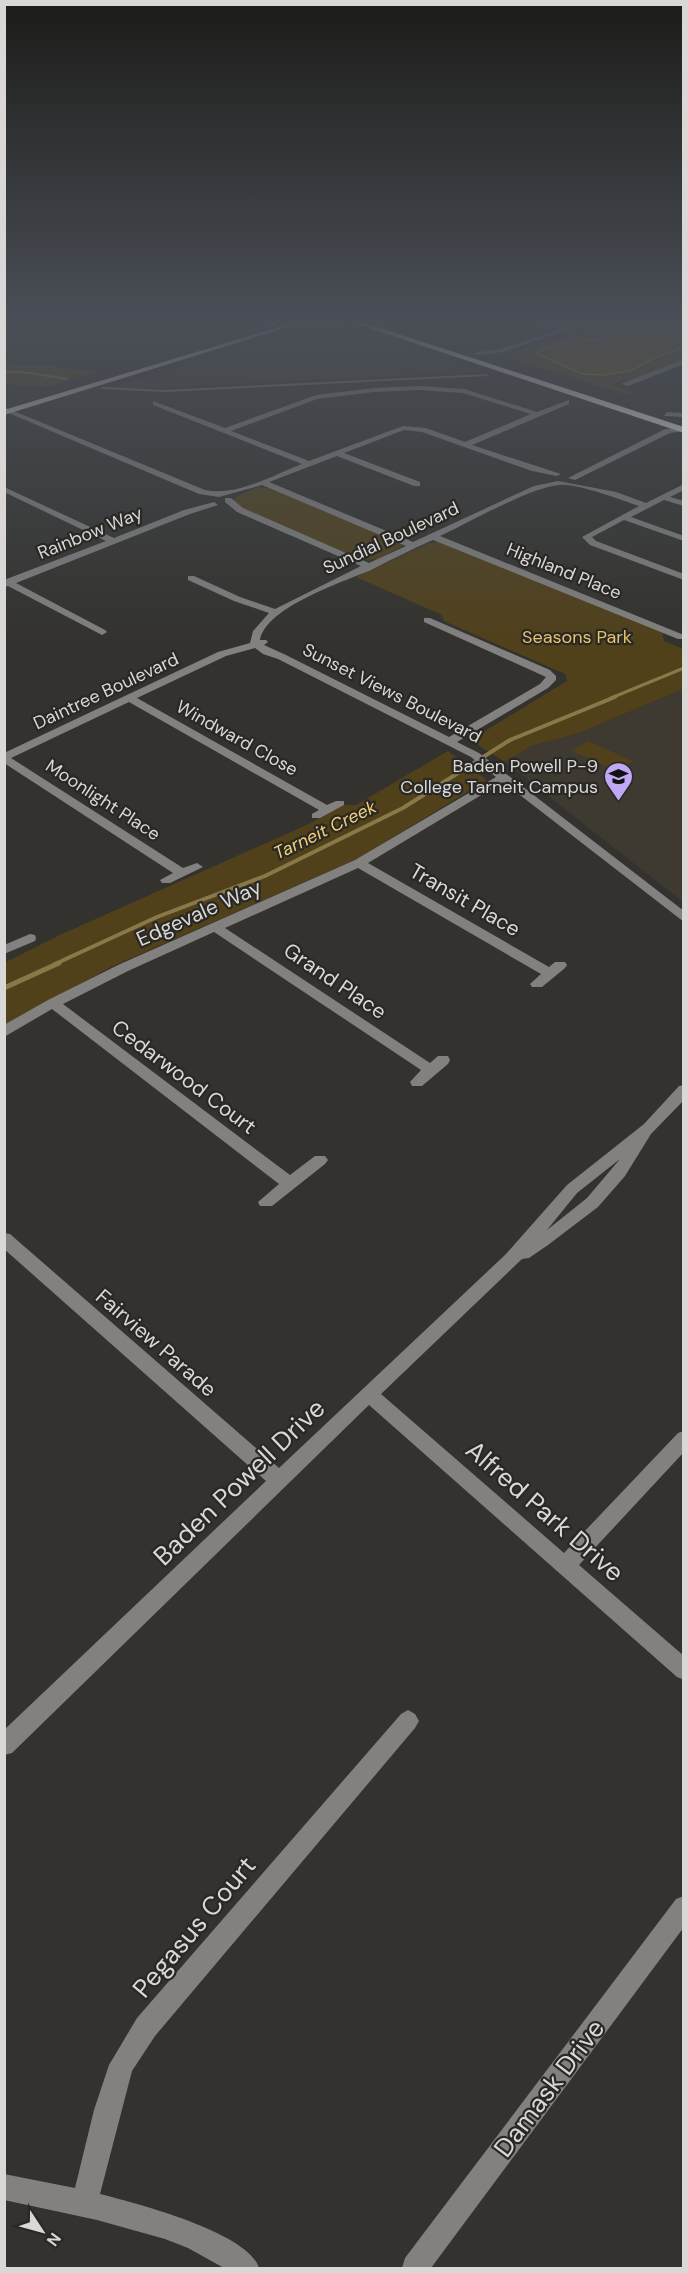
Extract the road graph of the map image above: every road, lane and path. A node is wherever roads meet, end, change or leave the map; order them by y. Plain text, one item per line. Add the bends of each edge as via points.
1 (46, 429) edge
2 (49, 429) edge
3 (218, 429) edge
4 (228, 429) edge
5 (400, 429) edge
6 (420, 429) edge
7 (502, 429) edge
8 (657, 429) edge
9 (672, 429) edge
10 (223, 431) junction
11 (465, 445) junction
12 (336, 453) junction
13 (308, 464) junction
14 (560, 479) junction
15 (261, 482) junction
16 (417, 484) dead end
17 (684, 486) edge
18 (247, 488) junction
19 (4, 489) edge
20 (217, 495) junction
21 (663, 497) junction
22 (228, 500) junction
23 (203, 501) junction
24 (684, 504) edge
25 (215, 505) junction
26 (642, 507) junction
27 (240, 510) junction
28 (187, 512) junction
29 (622, 517) junction
30 (434, 537) junction
31 (684, 539) edge
32 (114, 541) junction
33 (415, 546) junction
34 (370, 567) junction
35 (203, 573) dead end
36 (684, 577) edge
37 (191, 578) junction
38 (6, 583) edge
39 (180, 583) dead end
40 (276, 612) junction
41 (438, 614) dead end
42 (427, 620) junction
43 (416, 625) dead end
44 (102, 632) dead end
45 (682, 636) edge
46 (257, 643) junction
47 (670, 644) dead end
48 (129, 698) junction
49 (450, 741) junction
50 (4, 758) edge
51 (503, 777) junction
52 (340, 803) dead end
53 (327, 810) junction
54 (316, 816) dead end
55 (359, 863) junction
56 (197, 867) dead end
57 (182, 873) junction
58 (166, 880) dead end
59 (684, 918) edge
60 (215, 927) junction
61 (30, 938) dead end
62 (7, 945) edge
63 (537, 984) dead end
64 (53, 1003) junction
65 (4, 1032) edge
66 (443, 1060) dead end
67 (431, 1070) junction
68 (417, 1082) dead end
69 (684, 1090) edge
70 (649, 1128) junction
71 (320, 1160) dead end
72 (290, 1184) junction
73 (572, 1189) junction
74 (266, 1202) dead end
75 (593, 1203) junction
76 (4, 1239) edge
77 (512, 1259) junction
78 (369, 1394) junction
79 (684, 1439) edge
80 (279, 1480) junction
81 (566, 1565) junction
82 (684, 1670) edge
83 (408, 1720) dead end
84 (4, 1745) edge
85 (684, 1907) edge
86 (4, 2187) edge
87 (84, 2204) junction
88 (246, 2268) edge
89 (415, 2268) edge

1 - 23 street
2 - 20 street via 195,490
3 - 10 street
4 - 10 street
5 - 12 street
6 - 11 street
7 - 11 street
8 - 14 street, Sundial Boulevard
9 - 14 street, Sundial Boulevard
10 - 13 street
11 - 14 street
12 - 13 street
12 - 16 street
13 - 15 street
14 - 26 street
14 - 30 street, Sundial Boulevard
15 - 18 street
15 - 33 street
17 - 21 street
18 - 20 street
18 - 22 street
19 - 32 street
20 - 22 street
20 - 23 street, Rainbow Way
21 - 24 street
21 - 26 street
22 - 25 street
22 - 27 street
23 - 25 street
23 - 28 street, Rainbow Way
25 - 27 street
25 - 28 street, Rainbow Way
26 - 29 street
27 - 34 street
28 - 32 street, Rainbow Way
29 - 31 street
29 - 36 street via 587,536 588,540
30 - 33 street, Sundial Boulevard
30 - 45 street, Highland Place
32 - 38 street, Rainbow Way
33 - 34 street, Sundial Boulevard
34 - 40 street, Sundial Boulevard
35 - 37 street
37 - 39 street
37 - 40 street
38 - 44 street
40 - 46 street, Sundial Boulevard via 264,625
41 - 42 street
42 - 43 street
42 - 49 street via 551,676 548,684
45 - 47 street, Highland Place
46 - 48 street, Daintree Boulevard via 222,654
46 - 49 street, Sunset Views Boulevard via 267,652
48 - 50 street, Daintree Boulevard
48 - 53 street, Windward Close
49 - 51 street, Sunset Views Boulevard
50 - 57 street, Moonlight Place
51 - 55 street, Edgevale Way
51 - 59 street, Sunset Views Boulevard
52 - 53 street
53 - 54 street
55 - 60 street, Edgevale Way
55 - 63 street, Transit Place via 555,969
56 - 57 street
57 - 58 street
60 - 64 street, Edgevale Way
60 - 67 street, Grand Place
61 - 62 street
64 - 65 street, Edgevale Way
64 - 72 street, Cedarwood Court
66 - 67 street
67 - 68 street
69 - 70 street, Baden Powell Drive
70 - 73 street, Baden Powell Drive
70 - 75 street, Baden Powell Drive via 628,1163
71 - 72 street
72 - 74 street
73 - 75 street
73 - 77 street, Baden Powell Drive
75 - 77 street, Baden Powell Drive via 571,1222
76 - 80 street, Fairview Parade
77 - 78 street, Baden Powell Drive
78 - 80 street, Baden Powell Drive
78 - 81 street, Alfred Park Drive
79 - 81 street
80 - 84 street, Baden Powell Drive
81 - 82 street, Alfred Park Drive
83 - 87 street, Pegasus Court via 146,2027 121,2065
85 - 89 street, Damask Drive
86 - 87 street
87 - 88 street via 189,2233

